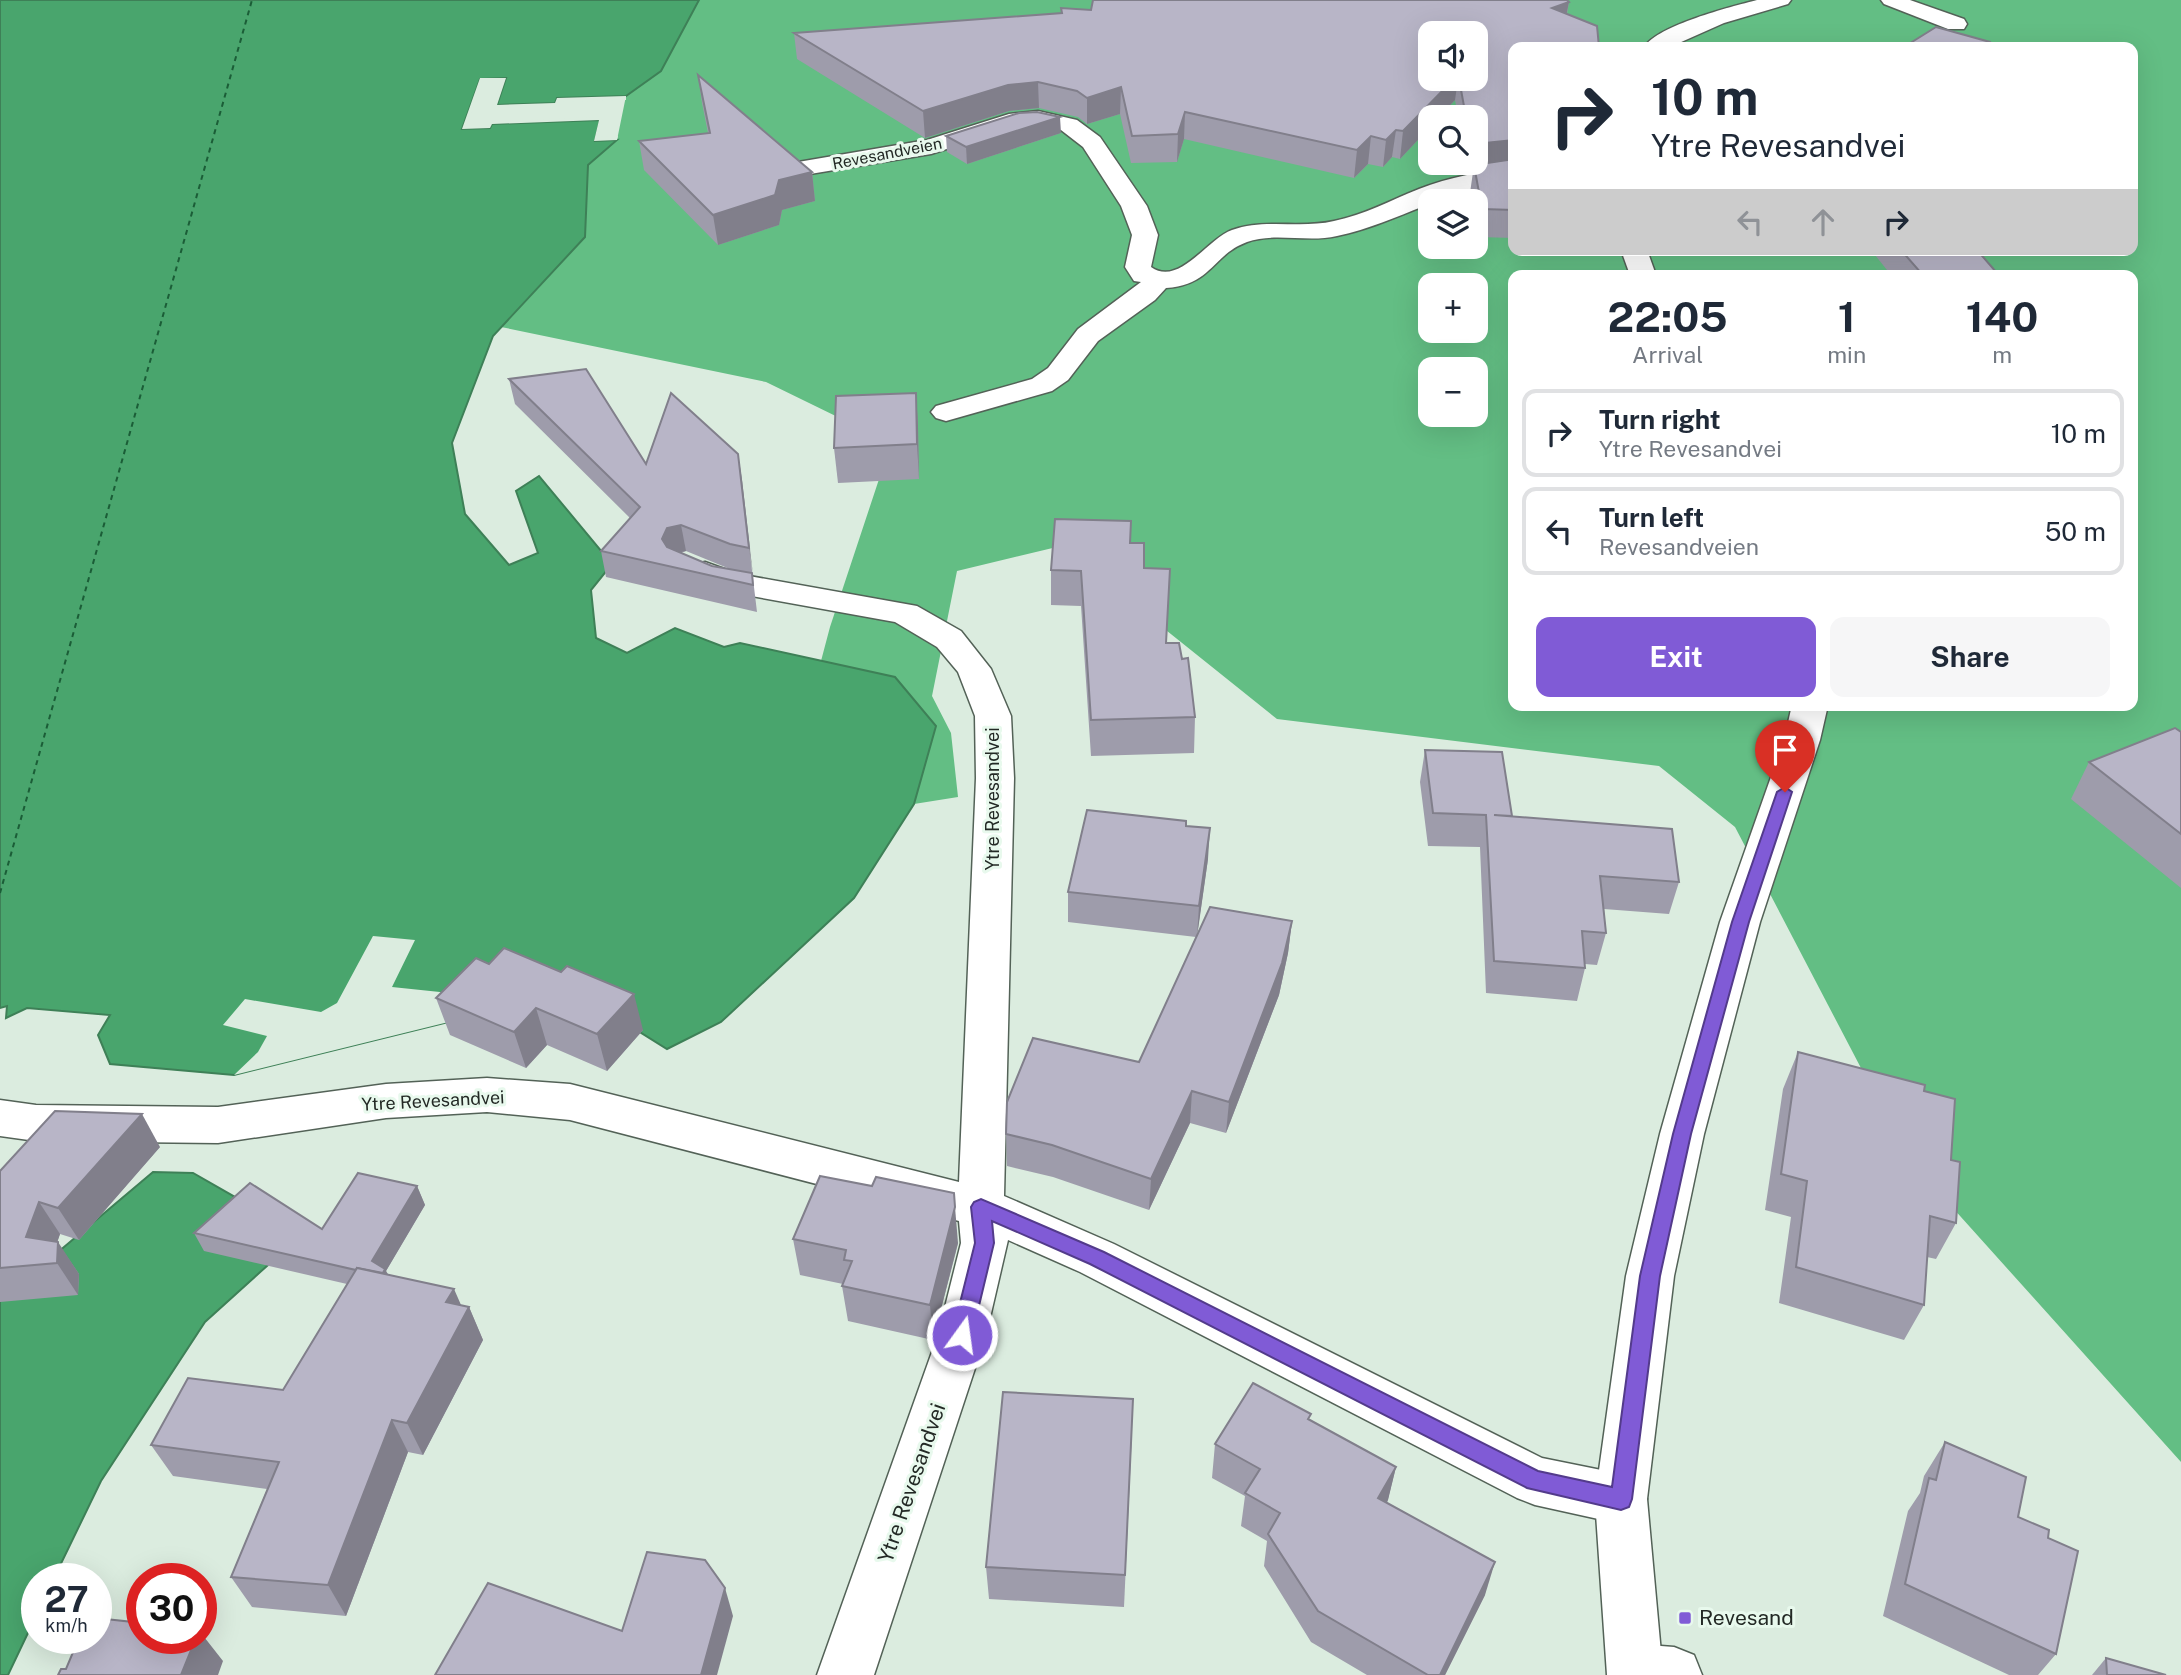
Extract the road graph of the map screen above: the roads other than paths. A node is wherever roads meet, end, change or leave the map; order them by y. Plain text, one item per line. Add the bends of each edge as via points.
1 (1781, 0) edge
2 (1891, 0) edge
3 (1956, 24) dead end
4 (1662, 42) edge
5 (798, 169) edge
6 (1508, 177) edge
7 (1158, 280) junction
8 (946, 412) dead end
9 (685, 564) edge
10 (1809, 711) edge
11 (0, 1118) edge
12 (981, 1207) junction
13 (1621, 1499) junction
14 (1648, 1674) edge
15 (845, 1675) edge

1 - 4 street
2 - 3 street
5 - 7 street, Revesandveien via 931,147 1017,119 1069,125 1093,142 1134,206 1144,235 1138,267 1143,275
6 - 7 street via 1461,182 1335,229 1245,234 1230,239 1192,275
7 - 8 street via 1145,295 1088,335 1058,374 1042,384
9 - 12 street, Ytre Revesandvei via 730,583 905,613 948,639 974,669 993,716 995,778
10 - 13 street via 1740,922 1682,1134 1650,1276
11 - 12 street, Ytre Revesandvei via 36,1123 218,1125 399,1100 487,1095 570,1102
12 - 13 street, Ytre Revesandvei via 1097,1258 1535,1480
12 - 15 street, Ytre Revesandvei via 985,1243 962,1335
13 - 14 street

